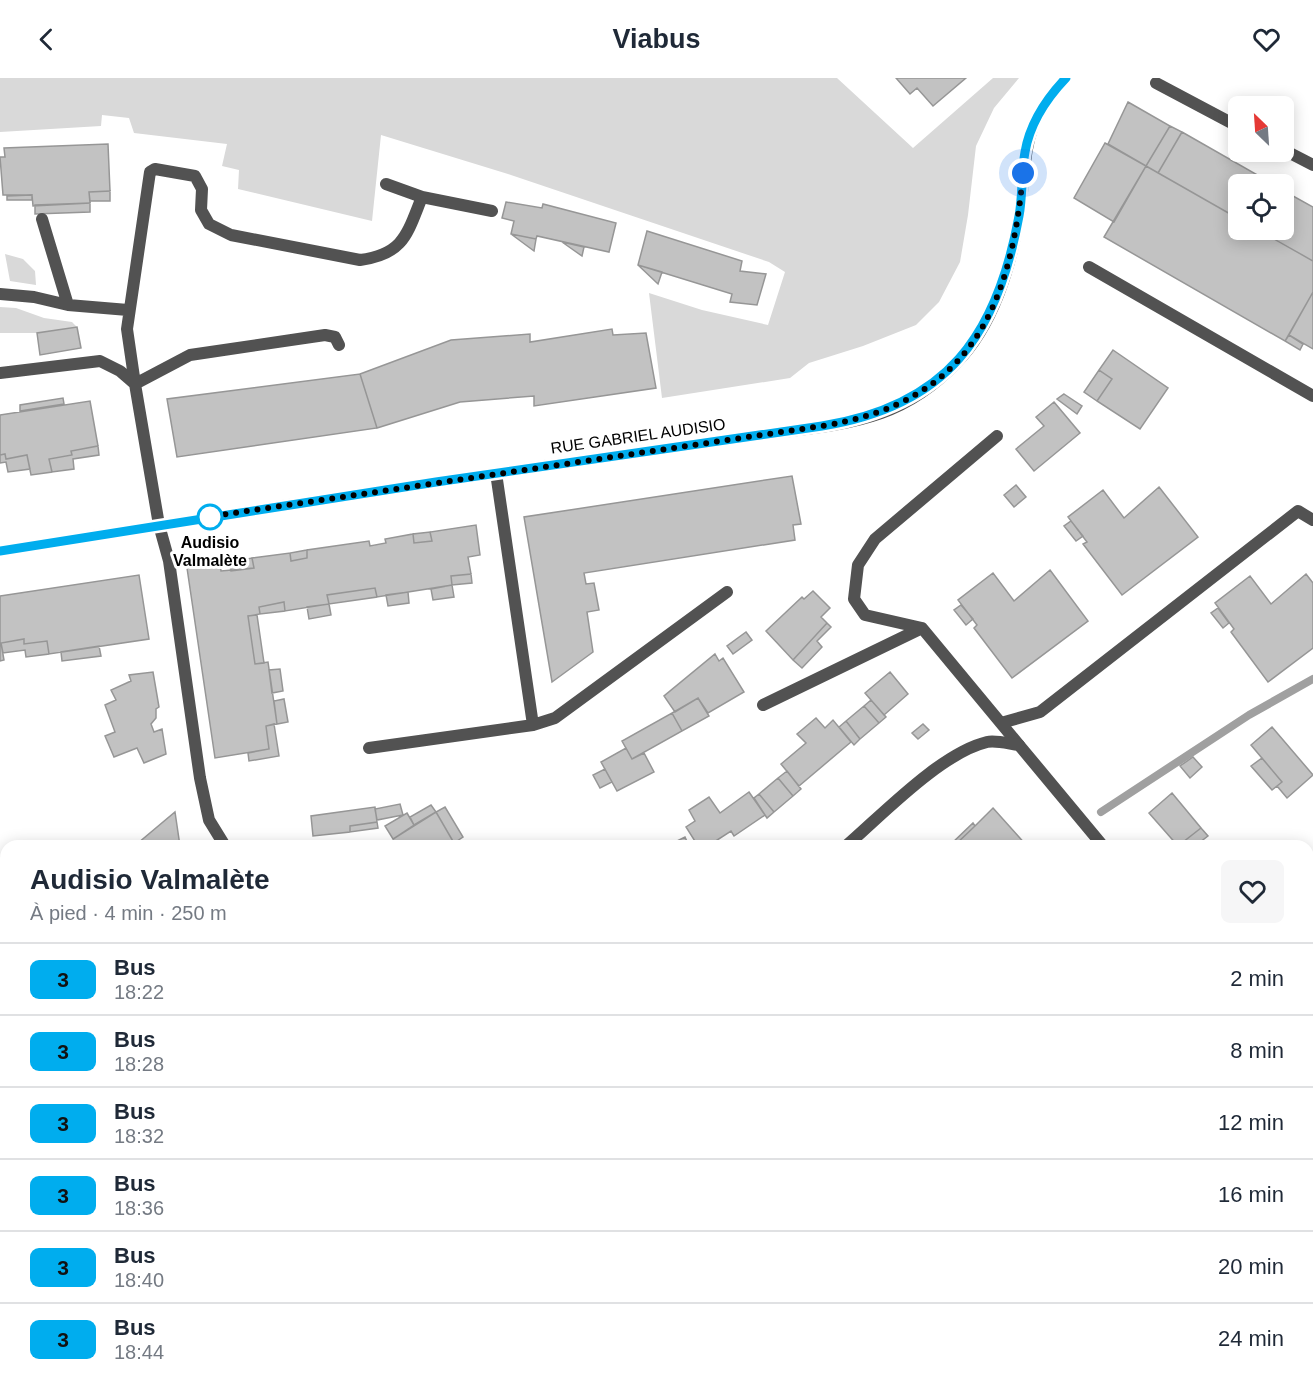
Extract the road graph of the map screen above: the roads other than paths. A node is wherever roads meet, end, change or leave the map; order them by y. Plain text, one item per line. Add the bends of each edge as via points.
1 (1066, 78) edge
2 (1155, 83) dead end
3 (1228, 121) edge
4 (1294, 155) edge
5 (1313, 165) edge
6 (386, 184) dead end
7 (422, 197) junction
8 (492, 211) dead end
9 (42, 219) dead end
10 (1089, 267) dead end
11 (0, 294) edge
12 (68, 305) junction
13 (128, 310) junction
14 (339, 345) dead end
15 (0, 373) edge
16 (135, 384) junction
17 (1313, 396) edge
18 (997, 436) dead end
19 (496, 473) junction
20 (1313, 520) edge
21 (159, 525) junction
22 (0, 551) edge
23 (727, 592) dead end
24 (922, 628) junction
25 (763, 705) dead end
26 (1001, 723) junction
27 (533, 725) junction
28 (1019, 745) junction
29 (369, 748) dead end
30 (221, 840) edge
31 (853, 840) edge
32 (1098, 840) edge

1 - 19 street, RUE GABRIEL AUDISIO via 1036,116 1008,265 994,304 979,334 957,363 911,400 852,422
2 - 3 street
4 - 5 street
6 - 7 street
7 - 8 street
7 - 13 street via 406,237 381,257 360,260 231,235 208,224 201,210 202,189 195,176 155,169 150,172
9 - 12 street
10 - 17 street
11 - 12 street
12 - 13 street
13 - 16 street
14 - 16 street via 335,337 325,336 190,356
15 - 16 street via 100,361
16 - 21 street
18 - 24 street via 875,539 858,565 854,599 865,615
19 - 21 street, RUE GABRIEL AUDISIO
19 - 27 street
20 - 26 street via 1298,512 1040,712
21 - 22 street, RUE GABRIEL AUDISIO
21 - 30 street via 169,561 200,778 209,820
23 - 27 street via 555,718
24 - 25 street
24 - 26 street
26 - 28 street
27 - 29 street
28 - 31 street via 989,741 961,753 921,781
28 - 32 street

